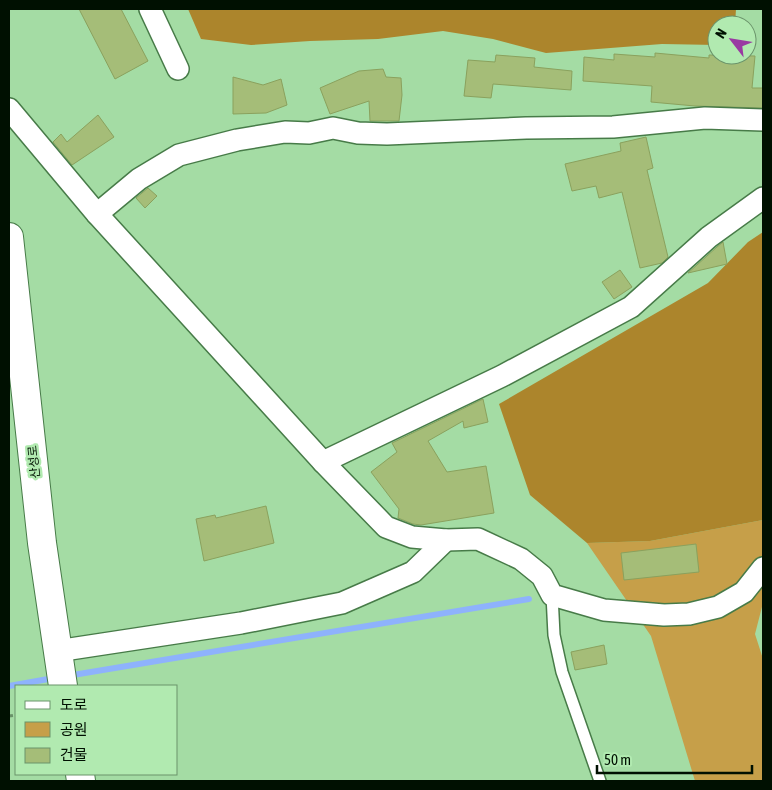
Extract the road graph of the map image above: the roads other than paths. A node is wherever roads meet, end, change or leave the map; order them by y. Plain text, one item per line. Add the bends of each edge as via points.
1 (150, 9) edge
2 (178, 69) dead end
3 (9, 109) edge
4 (763, 120) edge
5 (763, 198) edge
6 (98, 214) junction
7 (9, 237) edge
8 (323, 462) junction
9 (446, 540) junction
10 (763, 568) edge
11 (552, 595) junction
12 (60, 668) edge
13 (600, 781) edge

1 - 2 street
3 - 6 street
4 - 6 street via 705,118 613,127 387,134 333,128 309,133 285,132 237,140 179,156 139,179
5 - 8 street via 709,237 631,307 502,376
6 - 8 street
7 - 12 street, 산성로 via 42,543
8 - 9 street via 386,527 412,536
9 - 11 street via 478,540 521,559 542,576
9 - 12 street via 412,572 342,603 241,623
10 - 11 street via 744,592 718,606 689,614 604,610
11 - 13 lane via 554,635 562,672

